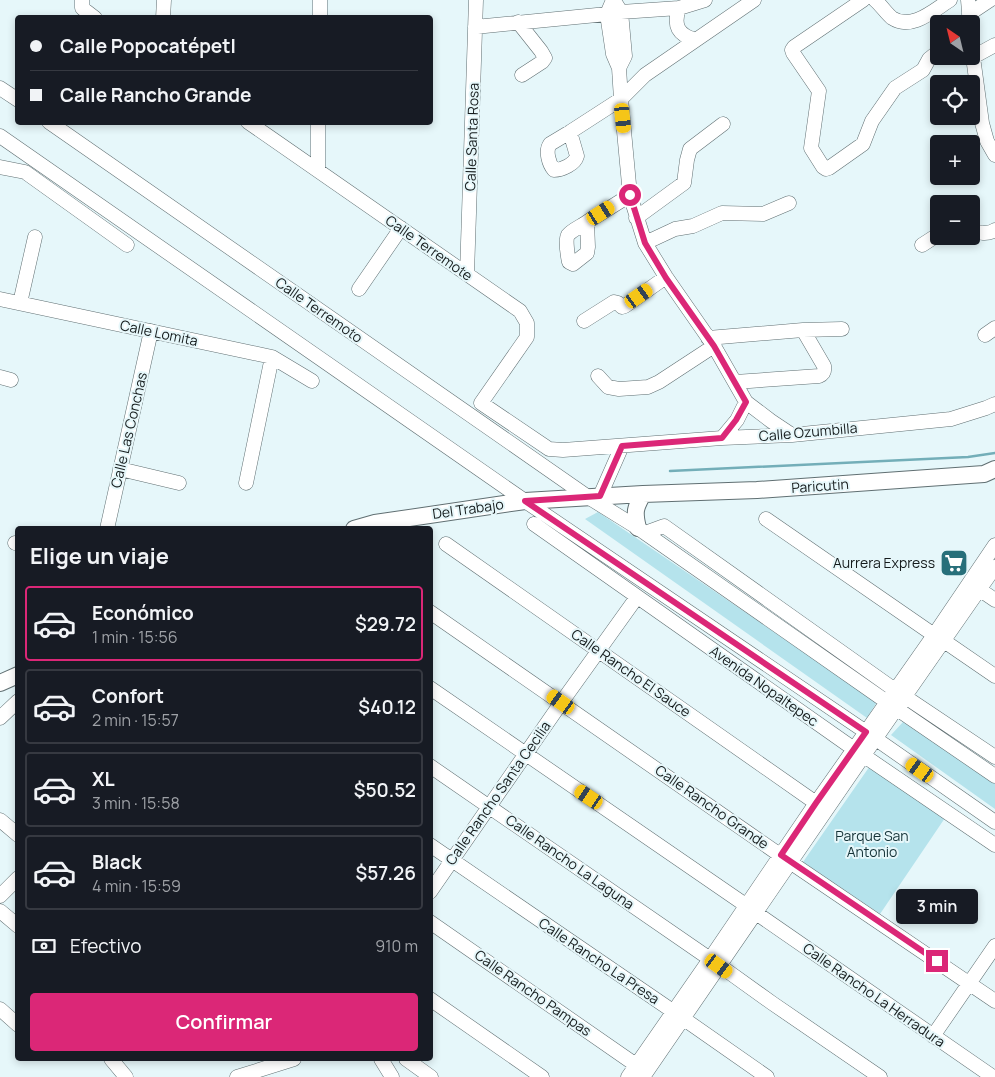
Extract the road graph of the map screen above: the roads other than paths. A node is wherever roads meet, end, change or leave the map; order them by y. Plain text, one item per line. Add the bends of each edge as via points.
1 (82, 0) edge
2 (164, 0) edge
3 (320, 0) edge
4 (476, 0) edge
5 (704, 0) edge
6 (754, 0) edge
7 (863, 0) edge
8 (876, 0) edge
9 (950, 0) edge
10 (990, 0) edge
11 (614, 7) edge
12 (679, 8) junction
13 (969, 12) edge
14 (91, 15) edge
15 (163, 15) edge
16 (320, 15) edge
17 (518, 22) junction
18 (476, 27) junction
19 (696, 40) junction
20 (995, 45) edge
21 (980, 53) edge
22 (930, 58) edge
23 (974, 65) edge
24 (619, 68) junction
25 (522, 75) dead end
26 (645, 75) junction
27 (0, 88) edge
28 (15, 98) edge
29 (621, 99) junction
30 (723, 124) dead end
31 (53, 125) edge
32 (252, 125) edge
33 (318, 125) edge
34 (570, 132) dead end
35 (0, 136) edge
36 (995, 155) edge
37 (0, 167) edge
38 (318, 170) junction
39 (630, 195) junction
40 (788, 203) dead end
41 (636, 218) junction
42 (587, 222) junction
43 (401, 228) junction
44 (995, 230) edge
45 (980, 233) edge
46 (36, 237) dead end
47 (930, 240) edge
48 (645, 243) junction
49 (127, 244) dead end
50 (922, 245) dead end
51 (467, 274) junction
52 (666, 278) junction
53 (359, 289) dead end
54 (0, 299) edge
55 (20, 303) junction
56 (584, 321) dead end
57 (842, 329) dead end
58 (803, 330) junction
59 (151, 331) junction
60 (711, 342) junction
61 (272, 357) junction
62 (598, 376) dead end
63 (312, 381) dead end
64 (735, 382) junction
65 (746, 402) junction
66 (481, 403) joint
67 (995, 404) edge
68 (792, 434) junction
69 (722, 438) junction
70 (622, 446) junction
71 (120, 469) junction
72 (995, 469) edge
73 (179, 483) dead end
74 (246, 483) dead end
75 (643, 494) junction
76 (594, 497) junction
77 (525, 501) junction
78 (766, 519) dead end
79 (534, 524) dead end
80 (107, 526) edge
81 (364, 526) edge
82 (641, 530) junction
83 (446, 544) dead end
84 (995, 545) edge
85 (995, 567) edge
86 (974, 586) junction
87 (637, 597) junction
88 (995, 600) edge
89 (433, 614) edge
90 (939, 638) junction
91 (598, 650) junction
92 (15, 676) edge
93 (995, 676) edge
94 (0, 683) edge
95 (433, 690) edge
96 (900, 693) junction
97 (561, 702) junction
98 (15, 704) edge
99 (892, 705) junction
100 (0, 718) edge
101 (871, 735) junction
102 (859, 752) junction
103 (526, 754) junction
104 (995, 757) edge
105 (433, 768) edge
106 (995, 776) edge
107 (816, 803) junction
108 (489, 807) junction
109 (0, 820) edge
110 (995, 822) edge
111 (15, 832) edge
112 (995, 845) edge
113 (433, 848) edge
114 (786, 859) junction
115 (452, 860) junction
116 (15, 881) edge
117 (433, 888) edge
118 (0, 896) edge
119 (751, 909) junction
120 (0, 910) edge
121 (15, 923) edge
122 (433, 924) edge
123 (995, 946) edge
124 (715, 962) junction
125 (969, 983) junction
126 (433, 1001) edge
127 (995, 1001) edge
128 (0, 1009) edge
129 (678, 1015) junction
130 (15, 1022) edge
131 (933, 1036) junction
132 (113, 1061) edge
133 (288, 1061) edge
134 (382, 1061) edge
135 (409, 1061) edge
136 (644, 1073) edge
137 (126, 1077) edge
138 (238, 1077) edge
139 (392, 1077) edge
140 (431, 1077) edge
141 (542, 1077) edge
142 (628, 1077) edge
143 (767, 1077) edge
144 (880, 1077) edge
145 (993, 1077) edge

1 - 14 street via 82,8
2 - 15 street
3 - 16 street
4 - 18 street, Calle Santa Rosa
5 - 12 street
6 - 19 street
7 - 22 street via 792,50 819,91 811,147 823,167 829,168 863,144 872,121 896,88 923,70
8 - 9 street via 892,18 904,22 918,20
10 - 13 street
11 - 12 street
11 - 17 street
11 - 24 street via 625,56
12 - 19 street via 678,29 685,37
17 - 18 street
17 - 25 street via 545,58
18 - 51 street, Calle Santa Rosa
19 - 26 street
20 - 21 street
23 - 36 street via 982,123
24 - 26 street via 631,75
24 - 29 street
26 - 29 street
27 - 28 street
29 - 34 street
29 - 39 street
30 - 41 street via 690,149 684,183
31 - 76 street, Calle Terremoto
32 - 38 street, Calle Terremote
33 - 38 street
35 - 77 street
37 - 49 street via 25,172
38 - 43 street, Calle Terremote
39 - 41 street
39 - 42 street
40 - 48 street via 763,214 722,213
41 - 48 street
42 - 42 street via 566,239 569,262 574,264 587,253
43 - 51 street, Calle Terremote
43 - 53 street
44 - 45 street
46 - 55 street
47 - 50 street
48 - 52 street
51 - 66 street, Calle Terremote via 520,312 527,322 527,338
52 - 56 street via 626,306 614,302
52 - 60 street
54 - 55 street, Calle Lomita
55 - 59 street, Calle Lomita
57 - 58 street
58 - 60 street
58 - 64 street via 824,366 823,374
59 - 61 street, Calle Lomita
59 - 71 street, Calle Las Conchas
60 - 62 street via 648,387 619,389 608,386
60 - 64 street
61 - 63 street, Calle Lomita
61 - 74 street
64 - 65 street
65 - 68 street
65 - 69 street
66 - 70 street, Calle Ozumbilla via 549,449
67 - 68 street, Calle Ozumbilla via 951,419
68 - 69 street, Calle Ozumbilla
69 - 70 street, Calle Ozumbilla
70 - 76 street
71 - 73 street
71 - 80 street, Calle Las Conchas
72 - 75 main road, Paricutin via 984,474 757,490
75 - 76 main road, Del Trabajo
75 - 82 main road via 636,506 635,517
76 - 77 main road, Del Trabajo
76 - 82 street, Calle Terremoto
77 - 81 main road, Del Trabajo
77 - 101 street
78 - 90 street
79 - 87 street, Avenida Nopaltepec
82 - 96 street via 664,526
82 - 99 street, Calle Terremoto
83 - 91 street, Calle Rancho El Sauce
84 - 86 street
85 - 86 street
86 - 88 street
86 - 90 street
87 - 91 street, Calle Rancho Santa Cecilia
87 - 102 street, Avenida Nopaltepec
89 - 97 street, Calle Rancho Grande
90 - 93 street
90 - 96 street
91 - 97 street, Calle Rancho Santa Cecilia
91 - 107 street, Calle Rancho El Sauce
92 - 94 main road
95 - 103 street, Calle Rancho La Herradura
96 - 99 street
96 - 104 street
97 - 103 street, Calle Rancho Santa Cecilia
97 - 114 street, Calle Rancho Grande
98 - 100 street
99 - 101 street
99 - 106 street, Calle Terremoto
101 - 102 street
101 - 110 street
102 - 107 street
102 - 112 street, Avenida Nopaltepec
102 - 114 street
103 - 108 street, Calle Rancho Santa Cecilia
103 - 119 street, Calle Rancho La Herradura
105 - 108 street, Calle Rancho La Laguna
107 - 114 street
108 - 115 street, Calle Rancho Santa Cecilia
108 - 124 street, Calle Rancho La Laguna
109 - 111 street
113 - 115 street, Calle Rancho La Presa
114 - 119 street
114 - 125 street, Calle Rancho Grande
115 - 117 street, Calle Rancho Santa Cecilia
115 - 129 street, Calle Rancho La Presa
116 - 118 street
119 - 124 street
119 - 131 street, Calle Rancho La Herradura
120 - 121 street
122 - 136 street, Calle Rancho Pampas
123 - 125 street
124 - 129 street
124 - 144 street, Calle Rancho La Laguna
125 - 127 street, Calle Rancho Grande
125 - 131 street
126 - 141 street
128 - 130 street
129 - 136 street
129 - 143 street, Calle Rancho La Presa
131 - 145 street, Calle Rancho La Herradura
132 - 137 street
133 - 138 street
134 - 139 street
135 - 140 street
136 - 142 street

